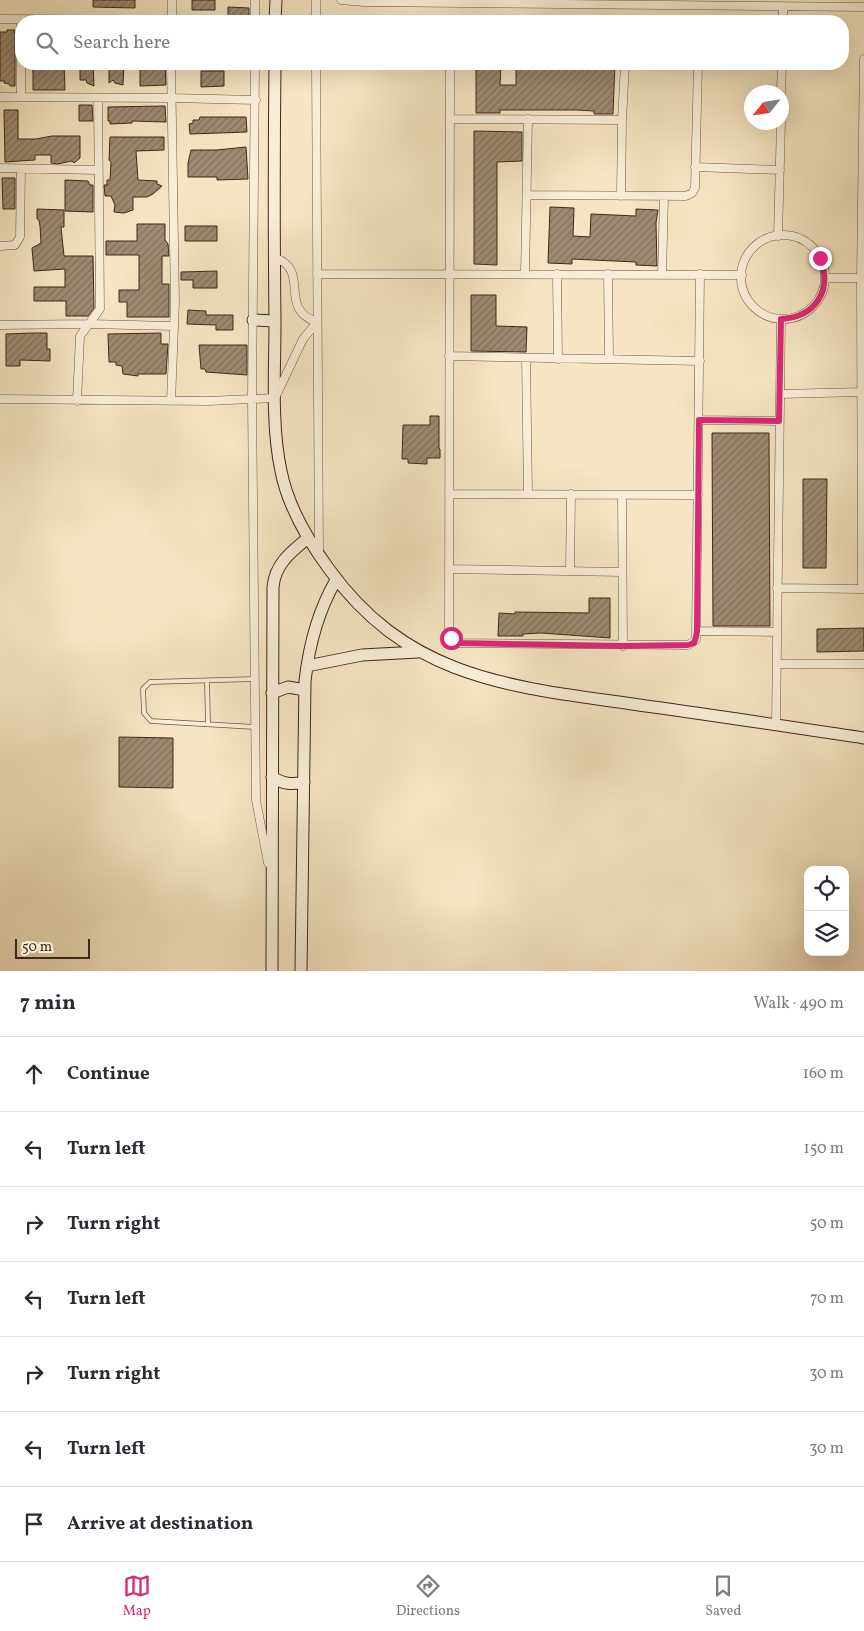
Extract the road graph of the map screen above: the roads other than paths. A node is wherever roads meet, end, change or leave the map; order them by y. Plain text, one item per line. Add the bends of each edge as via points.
1 (172, 0) edge
2 (255, 0) edge
3 (276, 0) edge
4 (316, 0) edge
5 (341, 0) edge
6 (364, 1) edge
7 (448, 1) edge
8 (532, 2) edge
9 (603, 2) edge
10 (683, 3) edge
11 (806, 3) edge
12 (783, 6) junction
13 (864, 7) edge
14 (172, 15) edge
15 (255, 15) edge
16 (275, 15) edge
17 (316, 15) edge
18 (783, 15) edge
19 (0, 19) edge
20 (15, 19) edge
21 (864, 58) edge
22 (21, 70) edge
23 (171, 70) edge
24 (255, 70) edge
25 (275, 70) edge
26 (316, 70) edge
27 (450, 70) edge
28 (625, 70) edge
29 (698, 70) edge
30 (782, 70) edge
31 (781, 85) edge
32 (0, 97) edge
33 (21, 97) junction
34 (98, 98) junction
35 (171, 98) junction
36 (256, 100) junction
37 (451, 119) junction
38 (528, 119) junction
39 (622, 120) junction
40 (780, 130) edge
41 (695, 167) junction
42 (0, 168) edge
43 (21, 169) junction
44 (98, 170) junction
45 (780, 170) junction
46 (528, 195) junction
47 (621, 196) junction
48 (664, 196) junction
49 (864, 199) edge
50 (778, 236) junction
51 (0, 246) edge
52 (273, 257) junction
53 (317, 274) junction
54 (451, 274) junction
55 (525, 274) junction
56 (557, 274) junction
57 (608, 274) junction
58 (662, 274) junction
59 (700, 274) junction
60 (742, 275) junction
61 (825, 278) junction
62 (863, 278) edge
63 (781, 319) junction
64 (253, 320) junction
65 (275, 321) junction
66 (317, 322) junction
67 (88, 324) junction
68 (0, 325) edge
69 (174, 326) junction
70 (449, 356) junction
71 (526, 358) junction
72 (558, 358) junction
73 (609, 360) junction
74 (700, 361) junction
75 (863, 366) edge
76 (862, 392) junction
77 (780, 394) junction
78 (275, 398) junction
79 (0, 399) edge
80 (252, 399) junction
81 (76, 401) junction
82 (171, 401) junction
83 (699, 420) junction
84 (779, 421) junction
85 (450, 494) junction
86 (528, 494) junction
87 (571, 494) junction
88 (622, 495) junction
89 (698, 496) junction
90 (863, 514) edge
91 (308, 538) junction
92 (318, 555) junction
93 (449, 570) junction
94 (570, 571) junction
95 (622, 572) junction
96 (336, 580) junction
97 (778, 588) junction
98 (863, 589) edge
99 (697, 631) junction
100 (777, 632) junction
101 (622, 646) junction
102 (418, 652) junction
103 (777, 664) junction
104 (864, 664) edge
105 (307, 666) junction
106 (255, 679) junction
107 (207, 681) junction
108 (305, 690) junction
109 (272, 694) junction
110 (208, 724) junction
111 (776, 725) junction
112 (255, 727) junction
113 (864, 738) edge
114 (272, 777) junction
115 (304, 782) junction
116 (272, 880) junction
117 (272, 971) edge
118 (301, 971) edge

1 - 14 street
2 - 15 street
3 - 16 main road
4 - 17 street
5 - 6 street
6 - 7 street
7 - 8 street
8 - 9 street
9 - 10 street
10 - 12 street
11 - 12 street
11 - 13 street
12 - 18 street
19 - 20 street
21 - 49 street
22 - 33 street
23 - 35 street
24 - 36 street
25 - 52 main road
26 - 53 street
27 - 37 street
28 - 39 street
29 - 41 street
30 - 31 street
32 - 33 street
33 - 34 street
34 - 35 street
34 - 44 street
35 - 36 street
35 - 69 street
36 - 64 street
37 - 38 street
37 - 54 street
38 - 39 street
38 - 46 street
39 - 47 street
40 - 45 street
41 - 45 street
41 - 48 street via 692,193
42 - 43 street
43 - 44 street
43 - 51 street via 20,237 15,245
44 - 67 street via 100,309
45 - 50 street
46 - 47 street
46 - 55 street
47 - 48 street
48 - 58 street
49 - 62 street
50 - 60 street via 760,242 753,249 743,265
50 - 61 street via 798,238 815,250
52 - 65 main road
52 - 66 street via 283,261 292,273 297,307 307,318
53 - 54 street
53 - 66 street
54 - 55 street
54 - 70 street
55 - 56 street
56 - 57 street
56 - 72 street
57 - 58 street
57 - 73 street
58 - 59 street
59 - 60 street
59 - 74 street
60 - 63 street via 744,291 752,305 765,315
61 - 62 street
61 - 63 street via 821,297 815,305 800,316
62 - 75 street
63 - 77 street
64 - 65 main road
64 - 80 street
65 - 78 main road
66 - 78 street via 303,339
66 - 92 street
67 - 68 street
67 - 69 street
67 - 81 street via 80,336
69 - 82 street
70 - 71 street
70 - 85 street
71 - 72 street
71 - 86 street
72 - 73 street
73 - 74 street
74 - 83 street
75 - 76 street
76 - 77 street
76 - 90 street
77 - 84 street
78 - 80 street
78 - 91 main road via 281,472 286,492
79 - 81 street
80 - 82 street
80 - 106 street
81 - 82 street
83 - 84 street
83 - 89 street
84 - 97 street
85 - 86 street
85 - 93 street
86 - 87 street
87 - 88 street
87 - 94 street
88 - 89 street
88 - 95 street
89 - 99 street
90 - 98 street
91 - 92 main road
91 - 109 main road via 282,562 274,578
92 - 96 main road
93 - 94 street
93 - 101 street via 449,633 456,642
94 - 95 street
95 - 101 street
96 - 102 main road via 377,623
96 - 105 main road via 319,614
97 - 98 street
97 - 100 street
99 - 100 street
99 - 101 street via 696,640 688,645
100 - 103 street
102 - 105 main road via 362,655
102 - 111 main road via 474,676 505,684
103 - 104 street
103 - 111 street
105 - 108 main road
106 - 107 lane
106 - 112 street
107 - 110 lane
107 - 110 lane via 150,682 142,689 144,713 151,721
108 - 109 main road via 288,687
108 - 115 main road
109 - 114 main road
110 - 112 lane
111 - 113 main road
112 - 116 street via 256,800
114 - 115 main road via 284,783
114 - 116 main road
115 - 118 main road
116 - 117 main road

